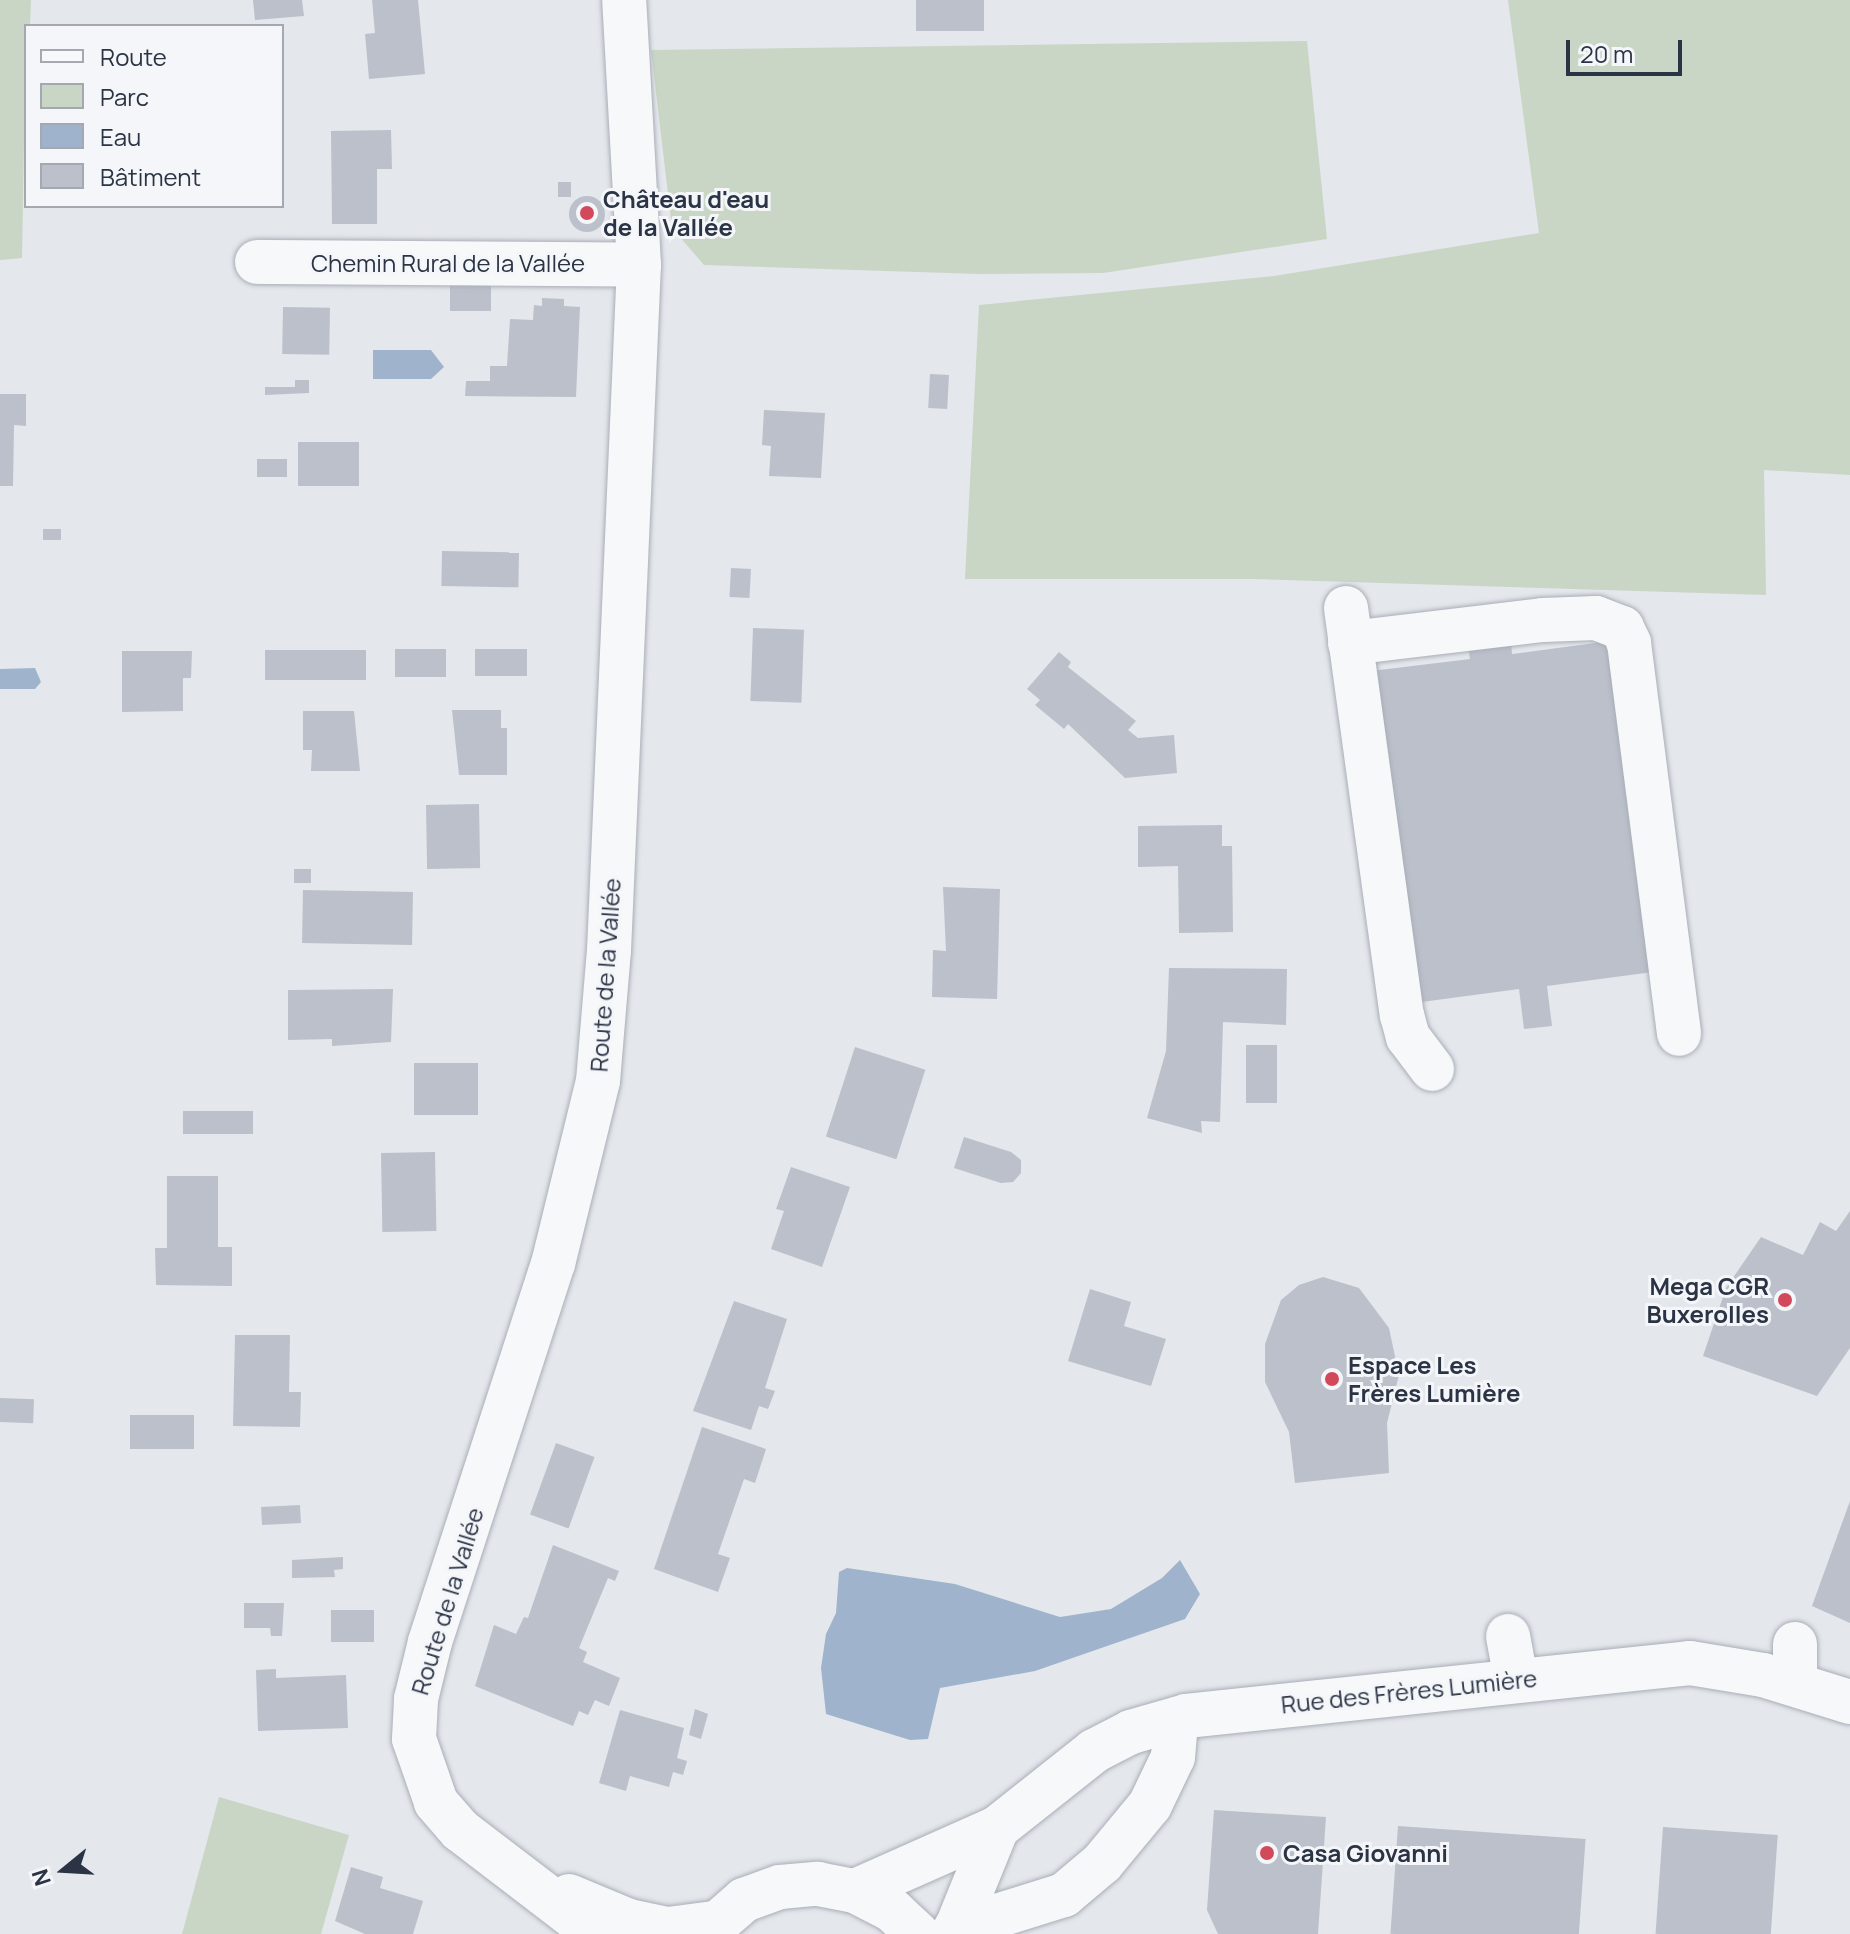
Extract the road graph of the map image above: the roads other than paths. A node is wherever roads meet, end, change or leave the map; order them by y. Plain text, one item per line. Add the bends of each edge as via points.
1 (624, 0) edge
2 (257, 262) dead end
3 (639, 265) junction
4 (1679, 1034) dead end
5 (1432, 1069) dead end
6 (1508, 1636) dead end
7 (1516, 1679) junction
8 (1850, 1702) edge
9 (1176, 1719) junction
10 (997, 1828) junction
11 (526, 1879) junction
12 (855, 1891) junction
13 (710, 1928) edge
14 (943, 1932) edge
15 (596, 1934) edge

1 - 3 street, Route de la Vallée
2 - 3 street, Chemin Rural de la Vallée
3 - 11 street, Route de la Vallée via 610,936 598,1081 574,1195 416,1699 414,1739 436,1802 460,1830
4 - 5 street via 1629,643 1622,628 1596,618 1348,626 1402,1015 1408,1037
6 - 7 street
7 - 8 street, Rue des Frères Lumière via 1690,1663 1795,1664
7 - 9 street, Rue des Frères Lumière
9 - 10 street, Rue des Frères Lumière via 1094,1751
9 - 14 street via 1173,1757 1150,1805 1102,1863 1064,1895
10 - 12 street, Rue des Frères Lumière
10 - 14 street, Rue des Frères Lumière
11 - 13 street, Route de la Vallée via 629,1921 668,1929
11 - 15 street, Route de la Vallée
12 - 13 street via 818,1884 780,1887 744,1900
12 - 14 street

